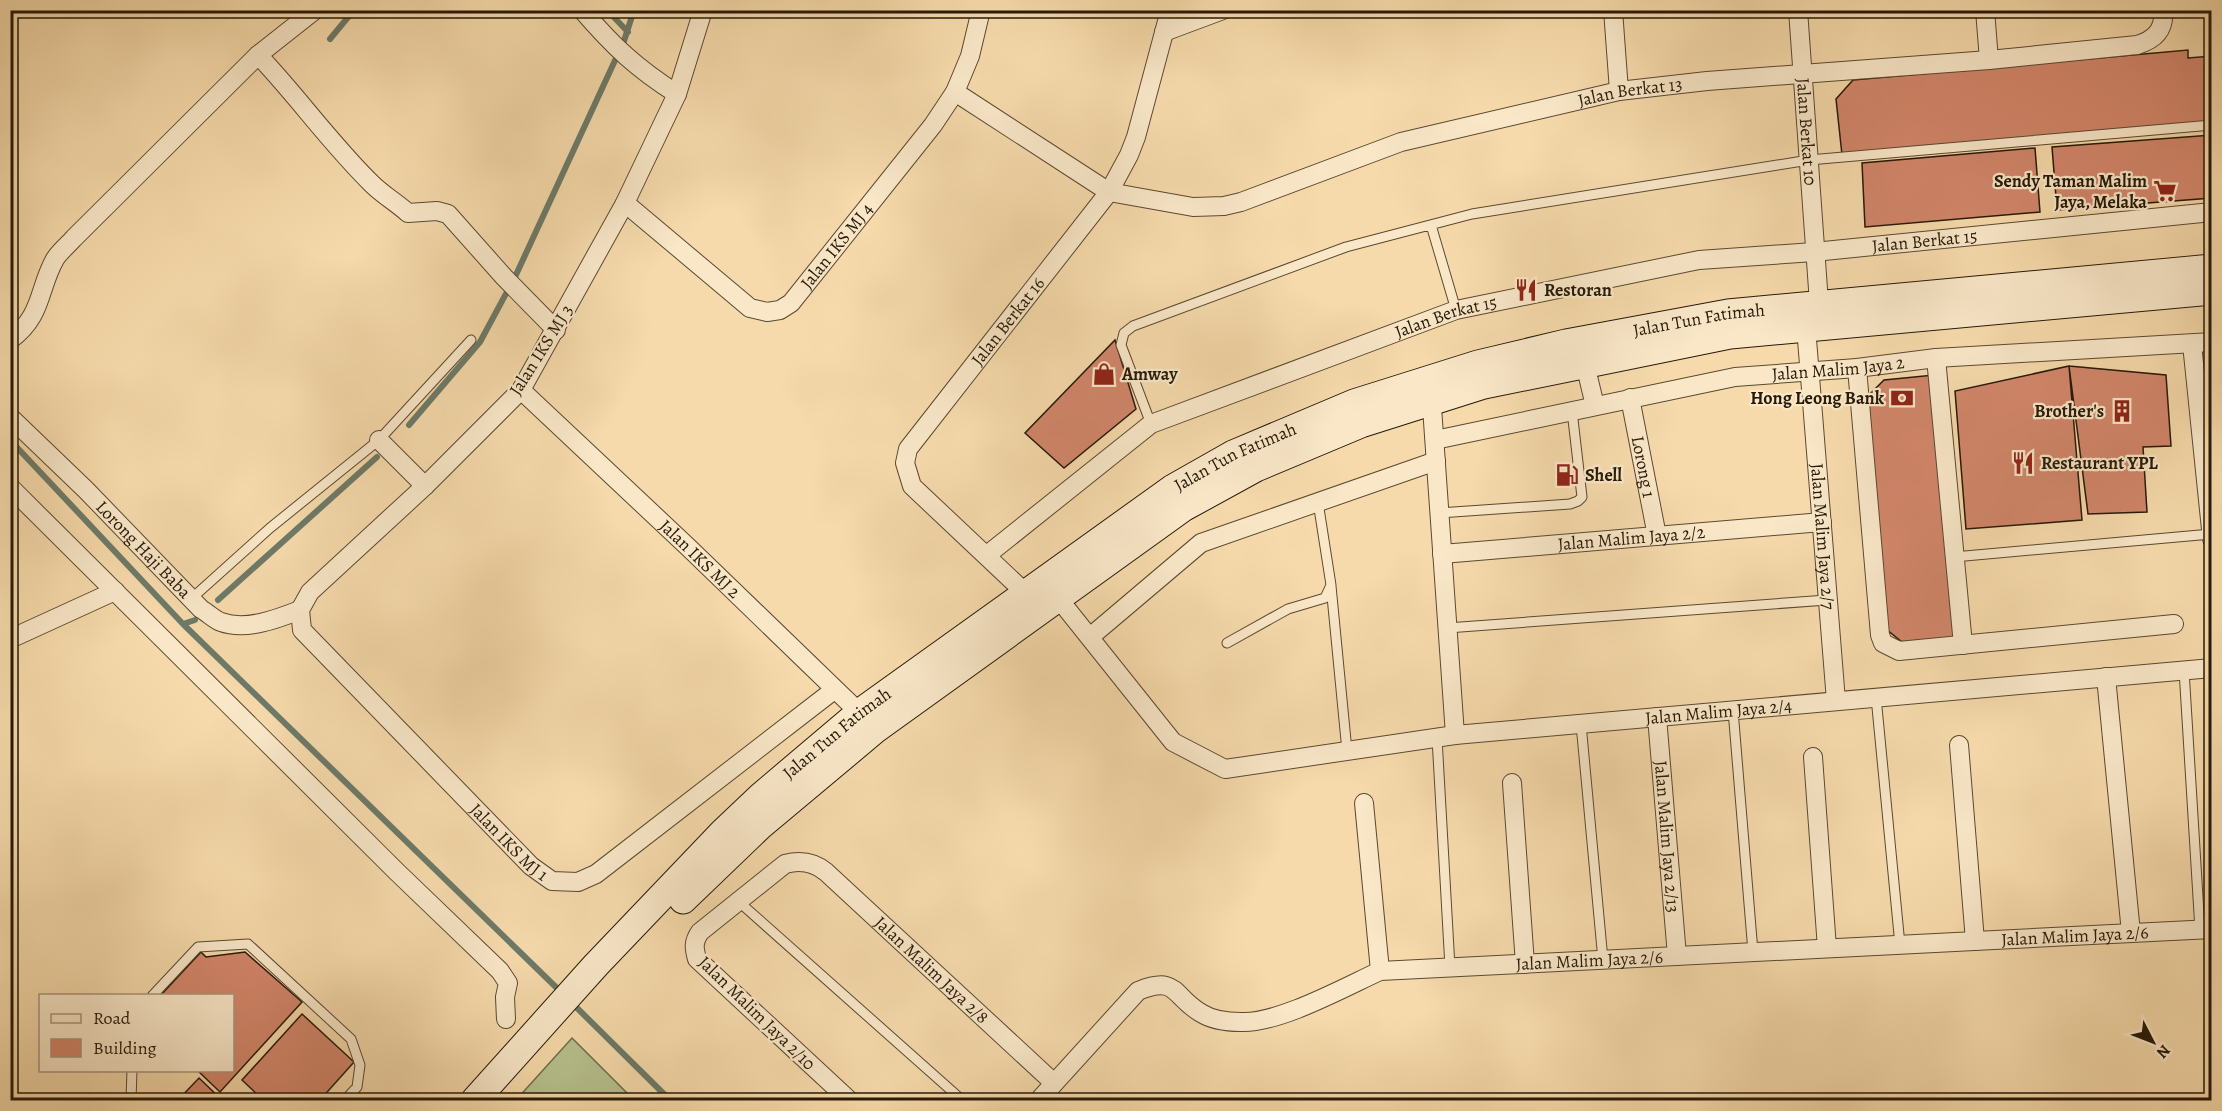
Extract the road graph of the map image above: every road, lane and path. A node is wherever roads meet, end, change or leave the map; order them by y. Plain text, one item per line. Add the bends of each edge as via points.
1 (315, 10) edge
2 (582, 10) edge
3 (703, 10) edge
4 (981, 10) edge
5 (1170, 10) edge
6 (1223, 10) edge
7 (1613, 10) edge
8 (1798, 10) edge
9 (1985, 10) edge
10 (2163, 10) edge
11 (1164, 32) junction
12 (258, 56) junction
13 (1989, 60) junction
14 (1802, 75) junction
15 (1619, 91) junction
16 (956, 92) junction
17 (676, 94) junction
18 (2211, 125) edge
19 (1809, 160) junction
20 (1110, 192) junction
21 (625, 203) junction
22 (2211, 212) edge
23 (1431, 225) junction
24 (1814, 252) junction
25 (2211, 268) edge
26 (2211, 291) edge
27 (1819, 303) junction
28 (1456, 310) junction
29 (1806, 327) junction
30 (556, 330) junction
31 (10, 340) edge
32 (471, 340) dead end
33 (2211, 342) edge
34 (2192, 344) junction
35 (1936, 358) junction
36 (1585, 364) junction
37 (1857, 368) junction
38 (1811, 371) junction
39 (521, 390) junction
40 (1430, 390) junction
41 (1630, 398) junction
42 (1595, 406) junction
43 (1572, 411) junction
44 (10, 417) edge
45 (1151, 424) junction
46 (379, 440) junction
47 (1435, 440) junction
48 (1436, 461) junction
49 (425, 486) junction
50 (10, 487) edge
51 (1318, 502) junction
52 (1439, 513) junction
53 (1822, 522) junction
54 (1657, 536) junction
55 (2211, 537) edge
56 (1442, 554) junction
57 (987, 555) junction
58 (1954, 557) junction
59 (1331, 585) junction
60 (115, 591) junction
61 (191, 599) junction
62 (1043, 600) junction
63 (1827, 600) junction
64 (300, 610) junction
65 (2174, 624) dead end
66 (1447, 628) junction
67 (1090, 637) junction
68 (10, 639) edge
69 (1227, 643) dead end
70 (1962, 645) junction
71 (2211, 668) edge
72 (2184, 670) junction
73 (2106, 677) junction
74 (834, 690) junction
75 (1876, 698) junction
76 (1836, 701) junction
77 (1733, 710) junction
78 (1657, 717) junction
79 (867, 721) junction
80 (1581, 724) junction
81 (1446, 736) junction
82 (1959, 745) dead end
83 (1347, 751) junction
84 (1814, 757) dead end
85 (1225, 769) joint
86 (1512, 783) dead end
87 (1364, 803) dead end
88 (738, 901) junction
89 (2206, 929) edge
90 (2131, 933) junction
91 (1975, 941) junction
92 (1900, 945) junction
93 (1827, 948) junction
94 (1753, 952) junction
95 (1677, 956) junction
96 (1603, 960) junction
97 (1525, 963) junction
98 (1450, 967) junction
99 (1380, 971) junction
100 (154, 994) edge
101 (506, 1020) dead end
102 (554, 1023) junction
103 (132, 1072) edge
104 (1054, 1083) junction
105 (131, 1101) edge
106 (345, 1101) edge
107 (475, 1101) edge
108 (496, 1101) edge
109 (849, 1101) edge
110 (962, 1101) edge
111 (1039, 1101) edge

1 - 12 street
2 - 17 street via 615,48 647,76
3 - 17 street, Jalan IKS MJ 3
4 - 16 street, Jalan IKS MJ 4
5 - 11 street, Jalan Berkat 16
6 - 11 street
7 - 15 street
8 - 14 street, Jalan Berkat 10
9 - 13 street
10 - 13 street, Jalan Berkat 13 via 2161,29 2150,41 2137,45
11 - 20 street, Jalan Berkat 16 via 1130,155
12 - 30 street via 374,186 408,213 447,214
12 - 31 street via 56,258 40,303 29,322
13 - 14 street, Jalan Berkat 13
14 - 15 street, Jalan Berkat 13
14 - 19 street, Jalan Berkat 10
15 - 20 street, Jalan Berkat 13 via 1401,142 1224,206 1193,207
16 - 20 street
16 - 21 street, Jalan IKS MJ 4 via 817,273 792,303 780,310 750,308
17 - 21 street, Jalan IKS MJ 3
18 - 19 lane
19 - 23 lane via 1472,214
19 - 24 street, Jalan Berkat 10
20 - 57 street, Jalan Berkat 16 via 908,449 905,463 912,486
21 - 30 street, Jalan IKS MJ 3
22 - 24 street, Jalan Berkat 15
23 - 28 lane
23 - 45 lane via 1346,247 1133,326 1124,333 1121,345
24 - 27 street, Jalan Berkat 10
24 - 28 street, Jalan Berkat 15 via 1699,260
25 - 27 main road, Jalan Tun Fatimah
26 - 29 main road, Jalan Tun Fatimah
27 - 40 main road, Jalan Tun Fatimah via 1728,313 1566,343 1478,364
28 - 45 street, Jalan Berkat 15
29 - 36 main road, Jalan Tun Fatimah via 1730,334
29 - 38 street, Jalan Malim Jaya 2/7
30 - 39 street, Jalan IKS MJ 3
32 - 46 lane
33 - 34 street, Jalan Malim Jaya 2
34 - 35 street, Jalan Malim Jaya 2
34 - 55 street
35 - 37 street, Jalan Malim Jaya 2
35 - 58 street
36 - 40 main road, Jalan Tun Fatimah via 1484,385
36 - 42 street
37 - 38 street, Jalan Malim Jaya 2
37 - 70 street via 1880,636 1883,643 1899,651
38 - 41 street, Jalan Malim Jaya 2 via 1734,377
38 - 53 street, Jalan Malim Jaya 2/7
39 - 49 street, Jalan IKS MJ 3
39 - 74 street, Jalan IKS MJ 2
40 - 47 street
40 - 62 main road, Jalan Tun Fatimah via 1242,475
41 - 42 street, Jalan Malim Jaya 2
41 - 54 street, Lorong 1
42 - 43 street, Jalan Malim Jaya 2
43 - 47 street, Jalan Malim Jaya 2
43 - 52 lane via 1582,497 1578,501
44 - 61 street, Lorong Haji Baba
45 - 57 street, Jalan Berkat 15
46 - 49 street
46 - 61 lane via 270,528
47 - 48 street
48 - 51 street
48 - 52 street
49 - 64 street, Jalan IKS MJ 3 via 310,592
50 - 60 street
51 - 59 lane
51 - 67 street via 1201,543
52 - 56 street
53 - 54 street, Jalan Malim Jaya 2/2
53 - 63 street, Jalan Malim Jaya 2/7
54 - 56 street, Jalan Malim Jaya 2/2
55 - 58 lane
56 - 66 street
57 - 62 street, Jalan Berkat 16
58 - 70 street
59 - 69 lane via 1325,598 1288,609
59 - 83 lane
60 - 68 street
60 - 101 street via 500,971 507,983
61 - 64 street, Lorong Haji Baba via 222,622 270,622
62 - 67 street, Jalan Berkat 16
62 - 79 main road, Jalan Tun Fatimah
63 - 66 lane
63 - 76 street, Jalan Malim Jaya 2/7
64 - 74 street, Jalan IKS MJ 1 via 302,630 531,866 552,881 578,882 596,874
65 - 70 street
66 - 81 street
67 - 85 street, Jalan Berkat 16 via 1173,742
71 - 72 street, Jalan Malim Jaya 2/4
72 - 73 street, Jalan Malim Jaya 2/4
72 - 89 lane
73 - 75 street, Jalan Malim Jaya 2/4
73 - 90 street
74 - 79 street, Jalan IKS MJ 2
75 - 76 street, Jalan Malim Jaya 2/4
75 - 92 lane
76 - 77 street, Jalan Malim Jaya 2/4
77 - 78 street, Jalan Malim Jaya 2/4
77 - 94 lane
78 - 80 street, Jalan Malim Jaya 2/4
78 - 95 street, Jalan Malim Jaya 2/13
79 - 102 main road, Jalan Tun Fatimah via 761,796 723,832
80 - 81 street, Jalan Malim Jaya 2/4
80 - 96 lane
81 - 83 street, Jalan Malim Jaya 2/4
81 - 98 lane
82 - 91 street
83 - 85 street, Jalan Malim Jaya 2/4
84 - 93 street
86 - 97 street
87 - 99 street
88 - 104 street, Jalan Malim Jaya 2/8 via 785,864 817,865
88 - 109 street, Jalan Malim Jaya 2/10 via 695,939 697,959
88 - 110 lane
89 - 90 street, Jalan Malim Jaya 2/6
90 - 91 street, Jalan Malim Jaya 2/6
91 - 92 street, Jalan Malim Jaya 2/6
92 - 93 street, Jalan Malim Jaya 2/6
93 - 94 street, Jalan Malim Jaya 2/6
94 - 95 street, Jalan Malim Jaya 2/6
95 - 96 street, Jalan Malim Jaya 2/6
96 - 97 street, Jalan Malim Jaya 2/6
97 - 98 street, Jalan Malim Jaya 2/6
98 - 99 street, Jalan Malim Jaya 2/6
99 - 104 street, Jalan Malim Jaya 2/6 via 1260,1022 1219,1020 1201,1013 1170,986 1151,986 1138,991
100 - 106 lane via 198,947 248,944 351,1040 360,1065 357,1087
102 - 107 main road, Jalan Tun Fatimah
102 - 108 main road, Jalan Tun Fatimah
103 - 105 lane
104 - 111 street, Jalan Malim Jaya 2/6

